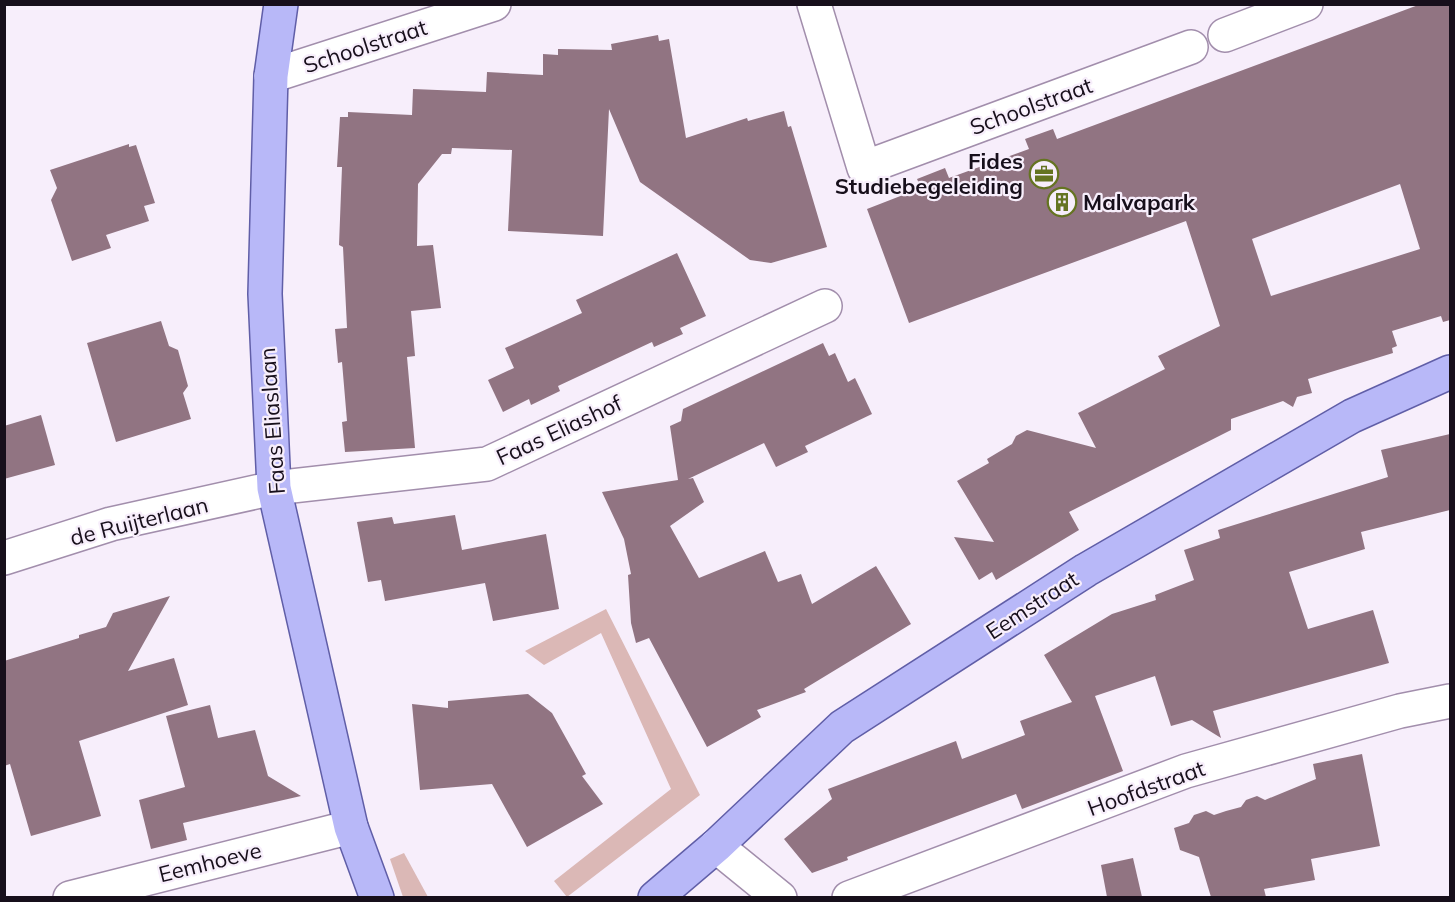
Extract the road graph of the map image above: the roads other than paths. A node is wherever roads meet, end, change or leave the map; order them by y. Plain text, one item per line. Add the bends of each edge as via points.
1 (281, 4) edge
2 (494, 4) edge
3 (814, 4) edge
4 (1306, 4) edge
5 (1225, 35) dead end
6 (1191, 47) dead end
7 (271, 76) junction
8 (825, 306) dead end
9 (1450, 372) edge
10 (274, 488) junction
11 (4, 558) edge
12 (1450, 701) edge
13 (351, 827) junction
14 (716, 846) junction
15 (915, 886) edge
16 (70, 897) edge
17 (377, 897) edge
18 (655, 897) edge
19 (780, 897) edge
20 (849, 897) edge

1 - 7 main road, Faas Eliaslaan
2 - 7 street, Schoolstraat
3 - 6 street, Schoolstraat via 864,168
4 - 5 street
7 - 10 main road, Faas Eliaslaan via 265,294
8 - 10 street, Faas Eliashof via 487,464
9 - 14 main road, Eemstraat via 1352,416 1057,589 842,727
10 - 11 street, de Ruijterlaan via 111,524
10 - 13 main road, Faas Eliaslaan
12 - 15 street, Hoofdstraat via 1400,711 1186,771
13 - 16 street, Eemhoeve
13 - 17 main road, Faas Eliaslaan
14 - 18 main road, Eemstraat
14 - 19 street
15 - 20 street, Hoofdstraat

